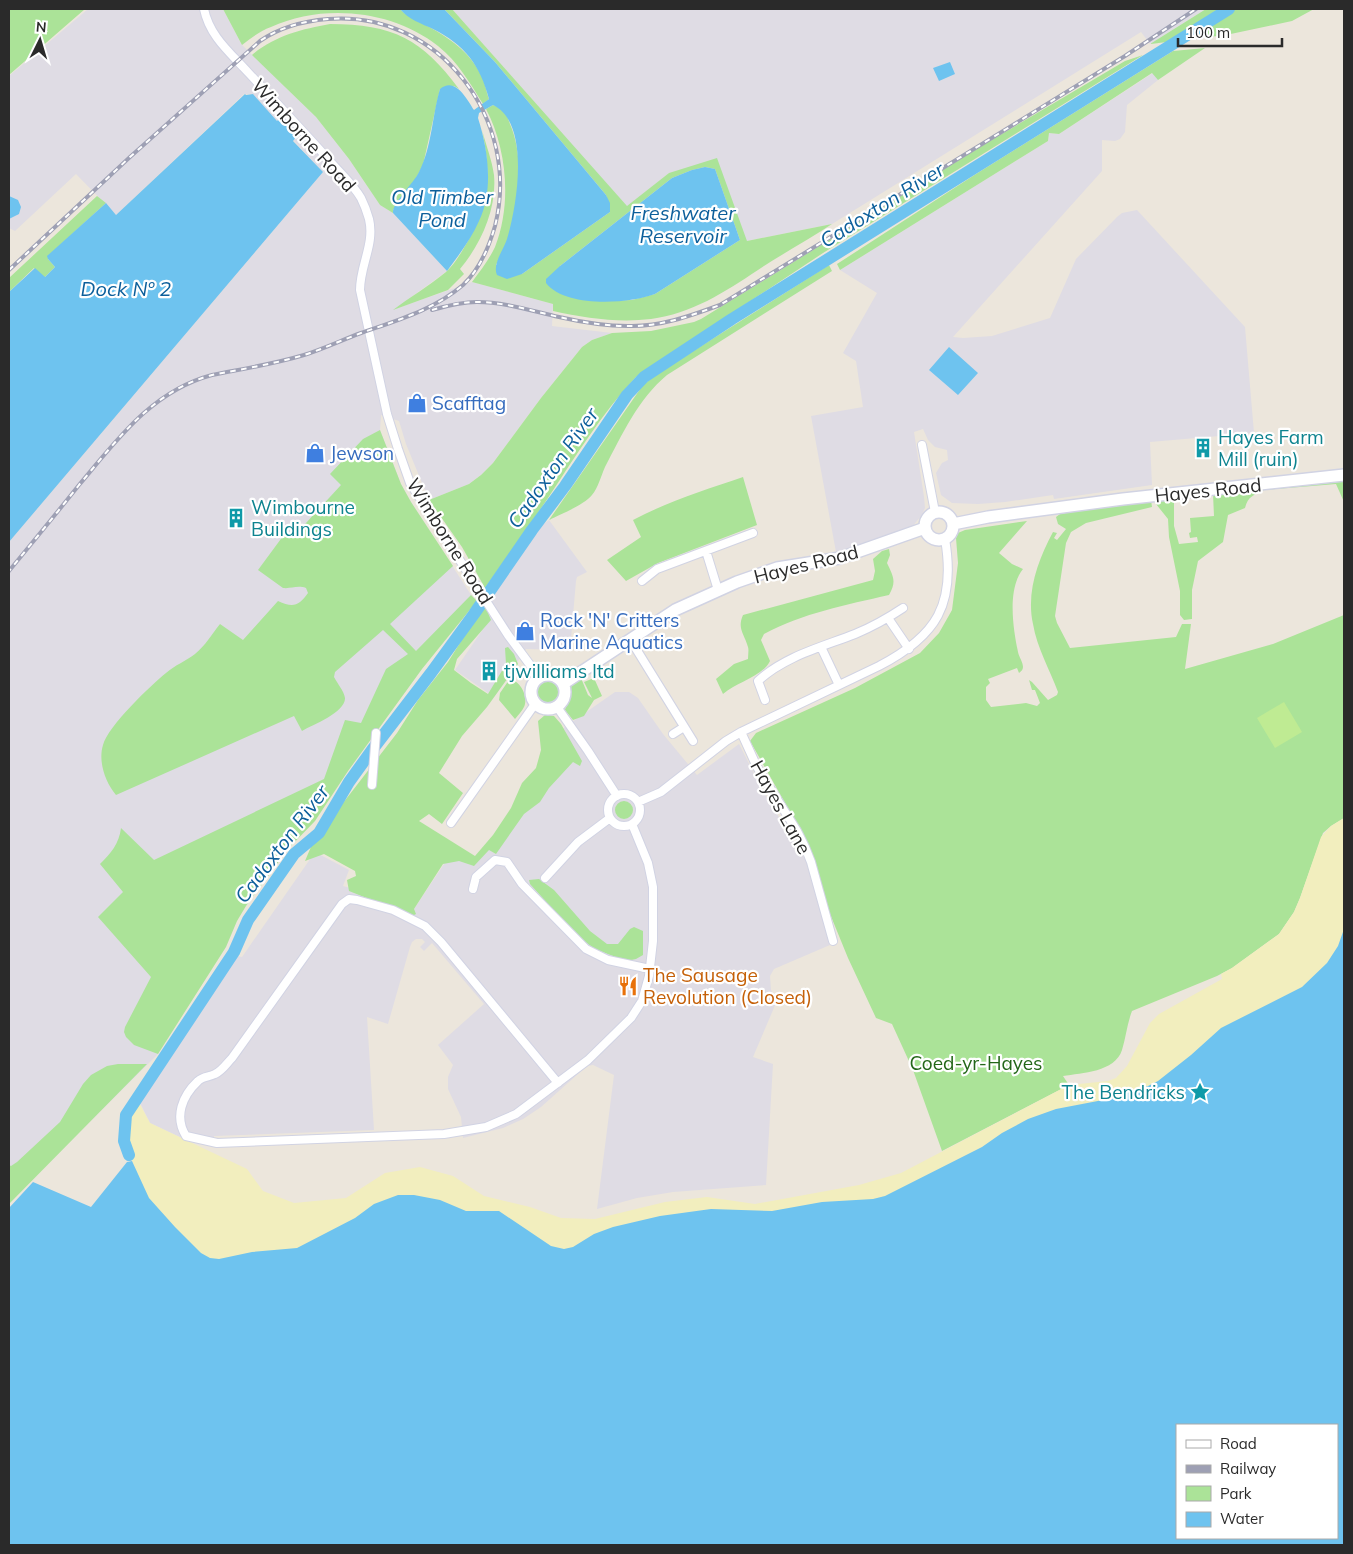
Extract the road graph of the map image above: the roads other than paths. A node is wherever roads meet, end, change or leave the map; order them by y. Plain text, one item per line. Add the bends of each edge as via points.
1 (204, 9) edge
2 (922, 445) dead end
3 (1344, 475) edge
4 (935, 512) junction
5 (953, 524) junction
6 (925, 528) junction
7 (753, 533) dead end
8 (945, 539) junction
9 (706, 551) junction
10 (642, 581) dead end
11 (718, 590) junction
12 (903, 608) dead end
13 (888, 618) junction
14 (630, 639) junction
15 (821, 646) junction
16 (909, 648) junction
17 (539, 677) junction
18 (563, 684) junction
19 (839, 685) junction
20 (765, 700) dead end
21 (535, 704) junction
22 (557, 707) junction
23 (684, 727) junction
24 (741, 732) junction
25 (376, 733) dead end
26 (673, 734) dead end
27 (693, 741) dead end
28 (372, 785) dead end
29 (617, 796) junction
30 (638, 802) junction
31 (610, 818) junction
32 (451, 823) dead end
33 (632, 824) junction
34 (545, 878) dead end
35 (474, 888) dead end
36 (833, 941) dead end
37 (650, 969) junction
38 (558, 1082) junction

1 - 17 street, Wimborne Road via 209,26 225,48 362,199 370,236 360,290 387,414 410,483 508,635
2 - 4 street
3 - 5 street, Hayes Road via 1123,499
4 - 5 street via 948,514
4 - 6 street via 926,519
5 - 8 street via 951,534
6 - 8 street via 934,540
6 - 11 street, Hayes Road via 840,558 777,568
7 - 9 street
8 - 16 street via 949,561 947,593 933,623
9 - 10 street via 657,570
9 - 11 street
11 - 14 street, Hayes Road via 676,610
12 - 13 street
13 - 15 street
13 - 16 street
14 - 18 street, Hayes Road
14 - 23 street
15 - 19 street
15 - 20 street via 777,665 762,677 758,685
16 - 19 street
17 - 18 street via 555,676
17 - 21 street via 530,689
18 - 22 street via 564,696
19 - 24 street
21 - 22 street via 547,709
21 - 32 street
22 - 29 street
23 - 26 street
23 - 27 street
24 - 30 street via 662,792
24 - 36 street, Hayes Lane via 757,767 806,847
25 - 28 street
29 - 30 street via 626,794
29 - 31 street via 608,806
30 - 33 street via 639,814
31 - 33 street via 622,826
31 - 34 street via 578,842
33 - 37 street via 652,881
35 - 37 street via 476,876 495,860 507,862 522,884 586,949 608,960
37 - 38 street via 642,1001 631,1018 588,1060
38 - 38 street via 425,926 392,910 349,899 342,904 232,1058 215,1074 198,1081 184,1098 180,1106 182,1130 186,1136 217,1143 465,1132 507,1119

